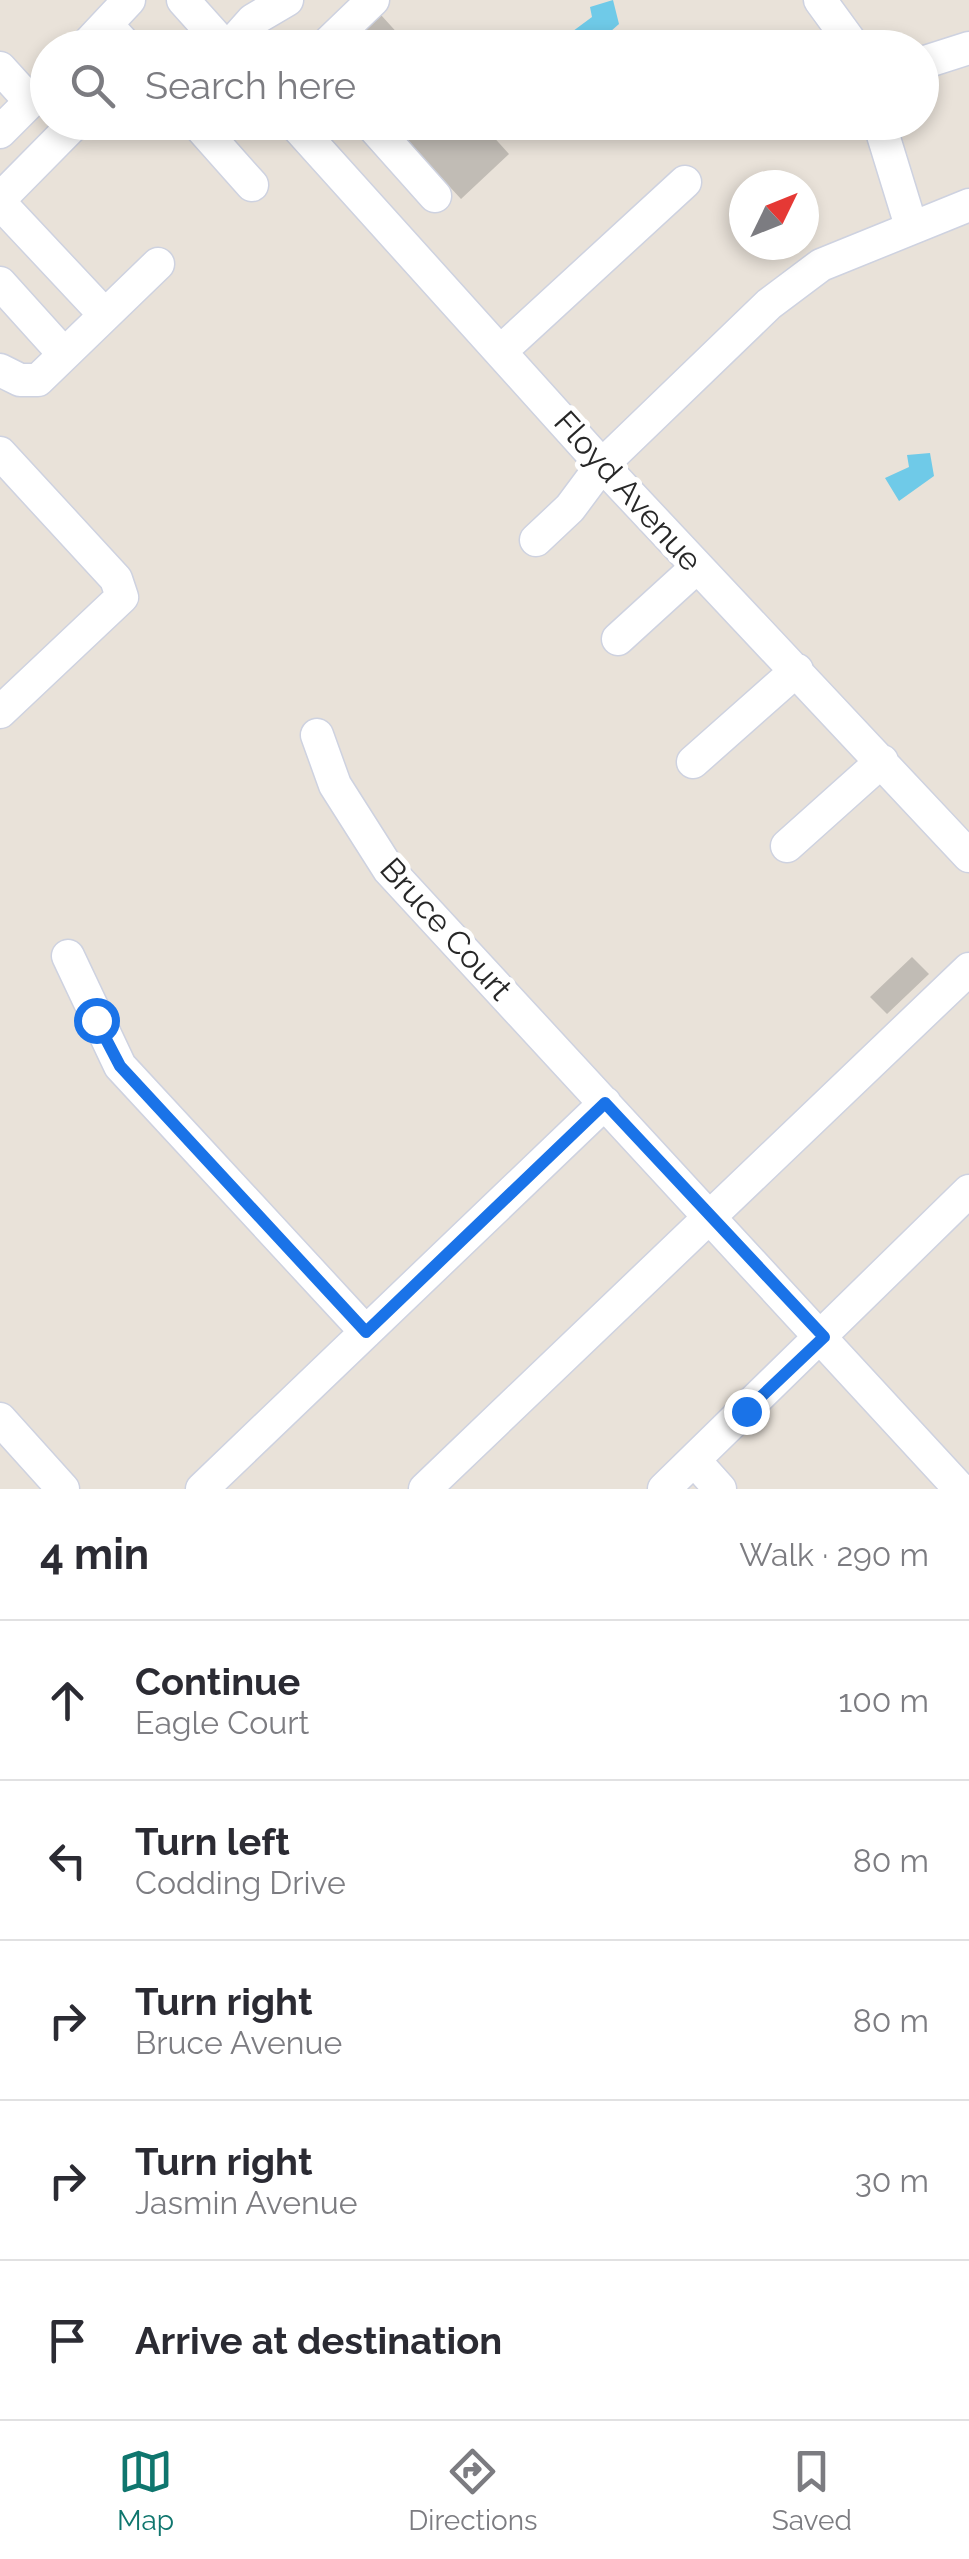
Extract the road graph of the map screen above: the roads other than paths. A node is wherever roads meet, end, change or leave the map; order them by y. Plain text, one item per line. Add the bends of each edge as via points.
1 (183, 0) edge
2 (373, 0) edge
3 (820, 0) edge
4 (279, 3) edge
5 (210, 30) edge
6 (244, 30) edge
7 (342, 30) edge
8 (842, 30) edge
9 (969, 48) edge
10 (939, 58) edge
11 (0, 68) edge
12 (30, 87) edge
13 (30, 102) edge
14 (0, 132) edge
15 (59, 140) edge
16 (212, 140) edge
17 (309, 140) edge
18 (385, 140) edge
19 (885, 140) edge
20 (686, 182) dead end
21 (252, 185) dead end
22 (435, 196) dead end
23 (0, 201) edge
24 (969, 205) edge
25 (911, 226) junction
26 (158, 264) dead end
27 (0, 284) edge
28 (105, 315) junction
29 (501, 350) junction
30 (64, 354) junction
31 (0, 370) edge
32 (0, 453) edge
33 (602, 465) junction
34 (536, 540) dead end
35 (697, 567) junction
36 (618, 639) dead end
37 (797, 670) junction
38 (0, 712) edge
39 (317, 735) dead end
40 (882, 761) junction
41 (693, 762) dead end
42 (788, 846) dead end
43 (967, 850) edge
44 (68, 956) dead end
45 (969, 969) edge
46 (605, 1103) junction
47 (967, 1196) edge
48 (711, 1216) junction
49 (366, 1332) junction
50 (824, 1337) junction
51 (0, 1420) edge
52 (694, 1460) junction
53 (64, 1489) edge
54 (202, 1489) edge
55 (425, 1489) edge
56 (664, 1489) edge
57 (720, 1489) edge
58 (960, 1489) edge

1 - 5 street
2 - 7 street
3 - 8 street
4 - 6 street
9 - 10 street
11 - 12 street
13 - 14 street
15 - 23 street
16 - 21 street
17 - 29 street, Floyd Avenue
18 - 22 street
19 - 25 street
20 - 29 street
23 - 28 street
24 - 25 street
25 - 33 street via 821,265 782,294
26 - 28 street
27 - 30 street
28 - 30 street
29 - 33 street, Floyd Avenue
30 - 31 street via 38,380
32 - 38 street via 116,579 122,597
33 - 34 street
33 - 35 street, Floyd Avenue
35 - 36 street
35 - 37 street, Floyd Avenue
37 - 40 street, Floyd Avenue
37 - 41 street
39 - 46 street, Bruce Court via 350,812 388,870
40 - 42 street
40 - 43 street, Floyd Avenue
44 - 49 street via 120,1066
45 - 48 street
46 - 48 street, Bruce Court
46 - 49 street
47 - 50 street
48 - 50 street, Bruce Court
48 - 55 street
49 - 54 street
50 - 52 street
50 - 58 street, Bruce Court
51 - 53 street
52 - 56 street
52 - 57 street

